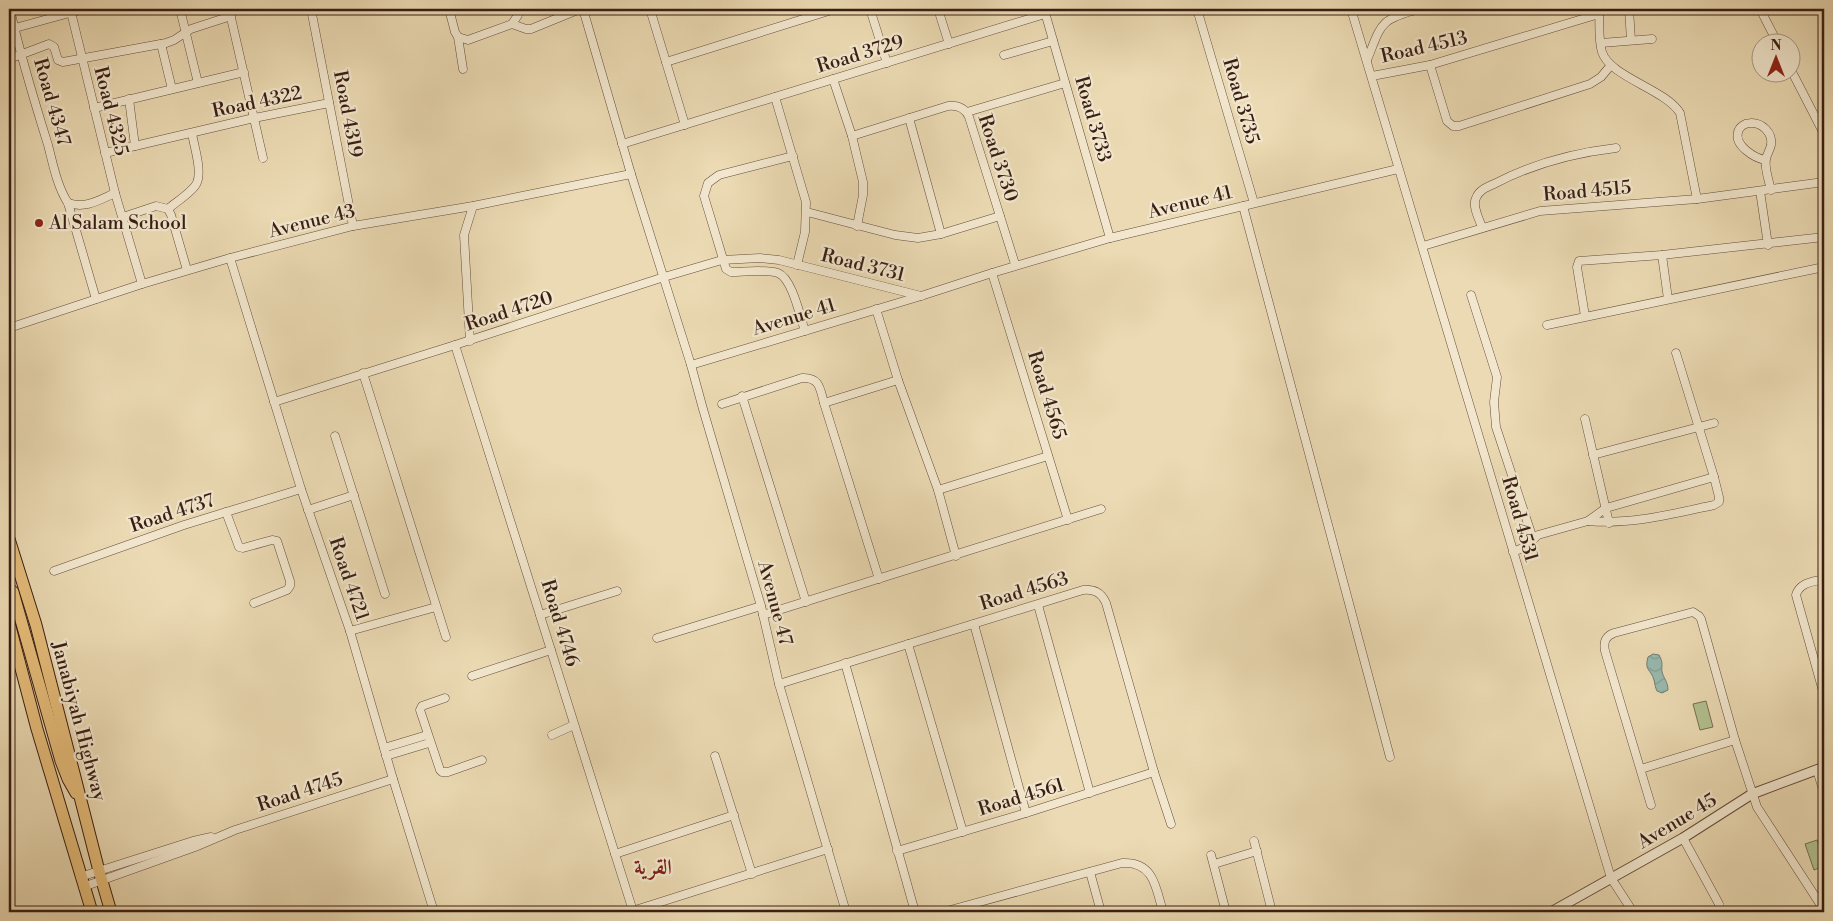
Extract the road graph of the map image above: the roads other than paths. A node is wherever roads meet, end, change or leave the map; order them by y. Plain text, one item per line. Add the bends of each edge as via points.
1 (10, 9) edge
2 (84, 9) edge
3 (180, 9) edge
4 (311, 9) edge
5 (449, 9) edge
6 (518, 9) edge
7 (582, 9) edge
8 (650, 9) edge
9 (835, 9) edge
10 (870, 9) edge
11 (938, 9) edge
12 (1197, 9) edge
13 (1351, 9) edge
14 (1419, 9) edge
15 (1629, 9) edge
16 (1760, 9) edge
17 (1599, 11) edge
18 (71, 12) junction
19 (230, 12) edge
20 (1045, 12) edge
21 (512, 24) junction
22 (15, 28) junction
23 (187, 31) junction
24 (1772, 32) edge
25 (458, 37) junction
26 (1652, 39) dead end
27 (1631, 40) junction
28 (1053, 41) junction
29 (1601, 43) junction
30 (161, 44) junction
31 (949, 44) junction
32 (21, 55) junction
33 (1004, 55) dead end
34 (82, 58) junction
35 (9, 59) edge
36 (1367, 60) junction
37 (666, 62) junction
38 (887, 63) junction
39 (1430, 64) junction
40 (1611, 65) junction
41 (463, 69) dead end
42 (244, 72) junction
43 (1372, 76) junction
44 (833, 79) junction
45 (1797, 82) edge
46 (198, 83) junction
47 (1066, 83) junction
48 (172, 89) junction
49 (775, 97) junction
50 (129, 99) junction
51 (329, 103) junction
52 (94, 108) junction
53 (967, 112) junction
54 (254, 118) junction
55 (909, 118) junction
56 (685, 124) junction
57 (192, 133) junction
58 (1824, 134) edge
59 (852, 136) junction
60 (622, 144) junction
61 (135, 146) junction
62 (1616, 148) dead end
63 (105, 153) junction
64 (793, 156) junction
65 (263, 158) dead end
66 (1765, 160) junction
67 (1398, 169) junction
68 (631, 174) junction
69 (1824, 182) edge
70 (1771, 190) junction
71 (1760, 191) junction
72 (116, 193) junction
73 (1697, 199) junction
74 (68, 203) junction
75 (1254, 203) junction
76 (473, 206) junction
77 (1243, 206) junction
78 (168, 208) junction
79 (807, 212) junction
80 (1000, 216) junction
81 (123, 217) junction
82 (353, 226) junction
83 (857, 226) junction
84 (1482, 227) junction
85 (941, 234) junction
86 (1824, 237) edge
87 (1110, 238) junction
88 (1768, 245) junction
89 (1423, 246) junction
90 (1662, 255) junction
91 (230, 258) junction
92 (722, 260) junction
93 (1015, 264) junction
94 (797, 265) junction
95 (1824, 267) edge
96 (187, 270) junction
97 (993, 276) junction
98 (664, 277) junction
99 (142, 284) junction
100 (1471, 295) dead end
101 (921, 296) junction
102 (96, 299) junction
103 (1668, 299) junction
104 (876, 309) junction
105 (1585, 316) junction
106 (1547, 325) dead end
107 (9, 328) edge
108 (805, 331) junction
109 (470, 340) junction
110 (455, 345) junction
111 (1676, 353) dead end
112 (692, 365) junction
113 (363, 374) junction
114 (898, 380) junction
115 (742, 396) junction
116 (274, 402) junction
117 (824, 403) junction
118 (722, 404) dead end
119 (1585, 419) dead end
120 (1714, 423) dead end
121 (1697, 426) junction
122 (335, 436) dead end
123 (1593, 455) junction
124 (1048, 456) junction
125 (1714, 477) junction
126 (301, 489) junction
127 (938, 490) junction
128 (354, 495) junction
129 (1606, 508) junction
130 (1101, 509) dead end
131 (308, 510) junction
132 (226, 512) junction
133 (1068, 520) junction
134 (1588, 521) junction
135 (1609, 523) junction
136 (9, 539) edge
137 (1533, 539) junction
138 (1513, 552) junction
139 (956, 556) junction
140 (19, 570) junction
141 (54, 570) dead end
142 (880, 579) junction
143 (1824, 580) edge
144 (10, 592) edge
145 (617, 592) dead end
146 (385, 594) dead end
147 (254, 602) dead end
148 (806, 602) junction
149 (1038, 604) junction
150 (761, 606) junction
151 (436, 607) junction
152 (540, 615) junction
153 (764, 615) junction
154 (9, 623) edge
155 (974, 624) junction
156 (350, 631) junction
157 (11, 635) edge
158 (446, 637) dead end
159 (658, 638) dead end
160 (908, 644) junction
161 (551, 650) junction
162 (845, 664) junction
163 (472, 676) dead end
164 (779, 684) junction
165 (1824, 695) edge
166 (445, 698) dead end
167 (574, 725) junction
168 (552, 735) dead end
169 (428, 739) junction
170 (1735, 740) junction
171 (385, 752) junction
172 (715, 756) dead end
173 (1390, 757) dead end
174 (482, 760) dead end
175 (1821, 768) edge
176 (1641, 769) junction
177 (1154, 772) junction
178 (393, 779) junction
179 (1090, 793) junction
180 (1824, 793) edge
181 (1752, 794) junction
182 (82, 800) junction
183 (1651, 806) dead end
184 (1026, 813) junction
185 (734, 815) junction
186 (1170, 824) dead end
187 (963, 832) junction
188 (1683, 838) junction
189 (1254, 841) dead end
190 (828, 849) junction
191 (897, 851) junction
192 (1257, 851) junction
193 (615, 854) junction
194 (1211, 855) dead end
195 (1214, 864) junction
196 (1090, 872) junction
197 (752, 874) junction
198 (100, 876) junction
199 (1611, 878) junction
200 (82, 882) junction
201 (1719, 904) dead end
202 (1824, 910) edge
203 (92, 912) edge
204 (111, 912) edge
205 (434, 912) edge
206 (631, 912) edge
207 (846, 912) edge
208 (915, 912) edge
209 (943, 912) edge
210 (1101, 912) edge
211 (1163, 912) edge
212 (1226, 912) edge
213 (1272, 912) edge
214 (1553, 912) edge
215 (1632, 912) edge

1 - 22 street, Road 4347
2 - 18 street
3 - 23 street
4 - 51 street, Road 4319
5 - 25 street
6 - 21 street
7 - 21 street via 531,29
7 - 60 street
8 - 37 street
9 - 37 street
10 - 38 street
11 - 31 street
12 - 75 street, Road 3735
13 - 36 street, Road 4531
14 - 36 street via 1388,20 1377,34
15 - 27 street
16 - 24 street
17 - 29 street
17 - 39 street, Road 4513
18 - 22 street
18 - 34 street, Road 4325
19 - 23 street
19 - 42 street
20 - 28 street, Road 3733
20 - 31 street, Road 3729
21 - 25 street via 468,40
22 - 32 street, Road 4347
23 - 30 street
23 - 46 street
25 - 41 street
26 - 27 street
27 - 29 street
28 - 33 street
28 - 47 street, Road 3733
29 - 40 street via 1602,53
30 - 34 street
30 - 48 street
31 - 38 street, Road 3729
32 - 34 street via 49,44 61,62
32 - 35 street
32 - 74 street, Road 4347
34 - 52 street, Road 4325
36 - 43 street, Road 4531
37 - 56 street
38 - 44 street, Road 3729
39 - 40 street via 1448,121 1453,126 1590,84
39 - 43 street, Road 4513
40 - 73 street via 1677,109
42 - 46 street
42 - 54 street
43 - 67 street, Road 4531
44 - 49 street, Road 3729
44 - 59 street
45 - 58 street
46 - 48 street
47 - 53 street
47 - 87 street, Road 3733
48 - 50 street
49 - 56 street, Road 3729
49 - 64 street, Road 3731
50 - 52 street
50 - 61 street
51 - 54 street, Road 4322
51 - 82 street, Road 4319
52 - 63 street, Road 4325
53 - 55 street, Road 3730 via 953,105
53 - 80 street, Road 3730
54 - 57 street, Road 4322
54 - 65 street
55 - 59 street, Road 3730
55 - 85 street
56 - 60 street, Road 3729
57 - 61 street, Road 4322
57 - 78 street, Road 4322 via 198,181
59 - 83 street via 863,182
60 - 68 street
61 - 63 street, Road 4322
62 - 84 street via 1552,160 1484,188 1475,202
63 - 72 street, Road 4325
64 - 79 street, Road 3731
64 - 92 street via 719,176 708,183 704,196
66 - 66 street via 1772,142 1766,128 1750,123 1742,126 1738,137 1743,146 1750,154
66 - 70 street
67 - 75 street, Avenue 41
67 - 89 street, Road 4531
68 - 76 street, Avenue 43
68 - 98 street
69 - 70 street, Road 4515
70 - 71 street, Road 4515
71 - 73 street, Road 4515
71 - 88 street
72 - 74 street via 84,206
72 - 81 street, Road 4325
73 - 84 street, Road 4515 via 1548,209
74 - 102 street, Road 4347
75 - 77 street, Avenue 41
76 - 82 street, Avenue 43
76 - 109 street via 464,236
77 - 87 street, Avenue 41
77 - 173 street
78 - 81 street via 156,206
78 - 96 street
79 - 83 street, Road 3730
79 - 94 street, Road 3731
80 - 85 street, Road 3730
80 - 93 street, Road 3730
81 - 99 street, Road 4325
82 - 91 street, Avenue 43
83 - 85 street, Road 3730 via 906,238
84 - 89 street, Road 4515
86 - 88 street
87 - 93 street, Avenue 41
88 - 90 street
89 - 138 street, Road 4531
90 - 103 street
90 - 105 street via 1579,261 1577,267
91 - 96 street, Avenue 43
91 - 116 street, Road 4721
92 - 94 street, Road 3731 via 760,258
92 - 98 street, Road 3731
92 - 108 street via 731,272 771,272 785,277
93 - 97 street, Avenue 41
94 - 101 street, Road 3731
95 - 103 street
96 - 99 street, Avenue 43
97 - 101 street, Avenue 41
97 - 124 street, Road 4565
98 - 109 street, Road 4720
98 - 112 street
99 - 102 street, Avenue 43
100 - 137 street via 1497,377 1496,426
101 - 104 street, Avenue 41
102 - 107 street, Avenue 43
103 - 105 street
104 - 108 street, Avenue 41
104 - 114 street
105 - 106 street
108 - 112 street, Avenue 41
109 - 110 street, Road 4720
110 - 113 street, Road 4720
110 - 152 street, Road 4746
111 - 121 street
112 - 150 street, Avenue 47
113 - 116 street, Road 4720
113 - 151 street
114 - 117 street
114 - 127 street
115 - 117 street via 811,378 816,380
115 - 118 street
115 - 148 street
116 - 126 street, Road 4721
117 - 142 street
119 - 123 street
120 - 121 street
121 - 123 street
121 - 125 street
122 - 128 street
123 - 129 street
124 - 127 street
124 - 133 street, Road 4565
125 - 129 street
125 - 135 street via 1720,499 1717,504 1648,519
126 - 131 street, Road 4721
126 - 132 street, Road 4737
127 - 139 street
128 - 131 street
128 - 146 street
129 - 134 street
129 - 135 street
130 - 133 street
131 - 156 street, Road 4721
132 - 141 street, Road 4737
132 - 147 street via 239,547 277,541 290,581 288,590
133 - 139 street
134 - 135 street
134 - 137 street
136 - 140 main road, Janabiyah Highway
137 - 138 street via 1528,546
138 - 199 street, Road 4531
139 - 142 street
140 - 144 street via 19,584
140 - 182 main road, Janabiyah Highway
142 - 148 street
143 - 165 street via 1802,585 1796,595
144 - 182 main road via 61,761
145 - 152 street
148 - 153 street
149 - 155 street, Road 4563
149 - 177 street, Road 4563 via 1090,589 1102,596
149 - 179 street
150 - 153 street, Avenue 47
150 - 159 street
151 - 156 street
151 - 158 street
152 - 161 street, Road 4746
153 - 164 street, Avenue 47
154 - 157 main road
155 - 160 street, Road 4563
155 - 184 street
156 - 171 street, Road 4721
157 - 200 main road
160 - 162 street, Road 4563
160 - 187 street
161 - 163 street
161 - 167 street, Road 4746
162 - 164 street, Road 4563
162 - 191 street
164 - 190 street, Avenue 47
166 - 169 street via 421,708
167 - 168 street
167 - 193 street, Road 4746
169 - 171 street
169 - 174 street via 442,772
170 - 176 street
170 - 176 street via 1697,613 1614,633 1606,637 1604,646
170 - 181 street
171 - 178 street, Road 4721
172 - 185 street
175 - 180 street
175 - 181 street, Avenue 45
176 - 183 street
177 - 179 street, Road 4561
177 - 186 street, Road 4563
178 - 198 street, Road 4745 via 218,836 193,840
178 - 205 street, Road 4721
179 - 184 street, Road 4561
181 - 188 street, Avenue 45
181 - 202 street
182 - 198 main road, Janabiyah Highway
184 - 187 street, Road 4561
185 - 193 street
185 - 197 street
187 - 191 street, Road 4561
188 - 199 street, Avenue 45
188 - 201 street
189 - 192 street
190 - 197 street
190 - 207 street, Avenue 47
191 - 208 street
192 - 195 street
192 - 213 street
193 - 206 street, Road 4746
194 - 195 street
195 - 212 street
196 - 209 street
196 - 210 street
196 - 211 street via 1122,863 1143,867 1152,877
197 - 206 street
198 - 200 street, Road 4745
198 - 204 main road, Janabiyah Highway
199 - 214 street, Avenue 45
199 - 215 street, Road 4531
200 - 203 main road

